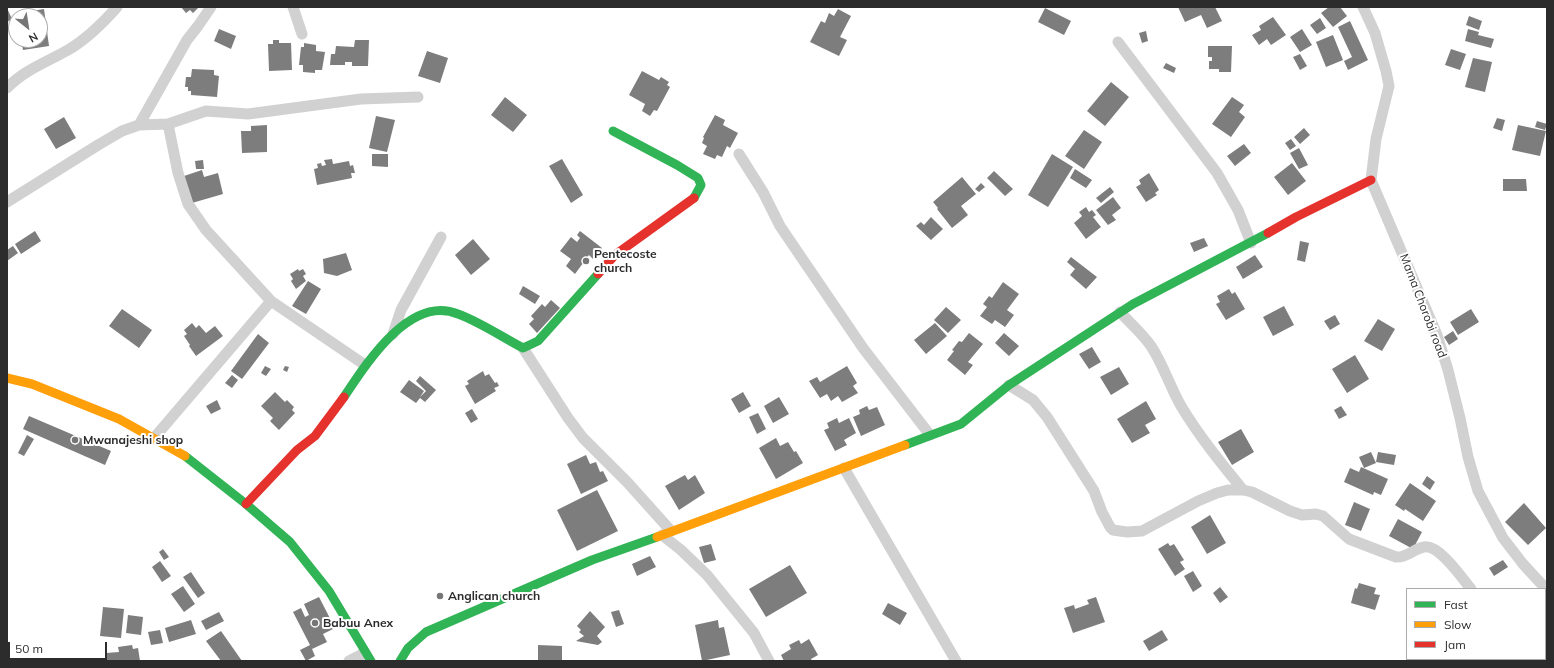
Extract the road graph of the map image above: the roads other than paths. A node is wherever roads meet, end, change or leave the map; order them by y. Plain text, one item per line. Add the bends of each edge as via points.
1 (117, 7) edge
2 (211, 7) edge
3 (293, 7) edge
4 (1363, 7) edge
5 (302, 34) dead end
6 (1118, 42) dead end
7 (7, 88) edge
8 (418, 97) dead end
9 (168, 124) junction
10 (139, 125) junction
11 (613, 131) dead end
12 (739, 154) dead end
13 (1371, 180) junction
14 (7, 202) edge
15 (441, 237) dead end
16 (1251, 243) junction
17 (271, 300) junction
18 (1120, 312) junction
19 (392, 334) junction
20 (523, 348) junction
21 (365, 365) junction
22 (7, 378) edge
23 (1009, 385) junction
24 (930, 435) junction
25 (154, 438) junction
26 (844, 468) junction
27 (1243, 490) junction
28 (246, 504) junction
29 (667, 533) junction
30 (1470, 588) edge
31 (1545, 588) edge
32 (368, 657) edge
33 (349, 661) edge
34 (400, 661) edge
35 (769, 661) edge
36 (956, 661) edge

1 - 7 street via 95,31 69,50 32,69
2 - 10 street via 187,40
3 - 5 street
4 - 13 street, Mama Chorobi road via 1374,33 1389,86 1376,139
6 - 16 street via 1217,173 1238,210
8 - 9 street via 361,99 248,114 206,111
9 - 10 street
9 - 17 street via 178,173 188,204 206,230
10 - 14 street via 98,145
11 - 20 street via 698,178 701,185 698,193 692,201 615,256 538,341
12 - 24 street via 799,254 864,348
13 - 16 street via 1296,217
13 - 31 street, Mama Chorobi road via 1437,335 1478,491 1503,538
15 - 19 street via 401,310
16 - 18 street
17 - 21 street
17 - 25 street
18 - 23 street
18 - 27 street via 1151,346 1195,428
19 - 20 street via 413,318 435,310 457,313
19 - 21 street
20 - 29 street via 583,438 628,483
21 - 28 street via 315,436 297,450
22 - 25 street via 32,384 119,419
23 - 24 street via 961,424
23 - 27 street via 1033,400 1047,417 1094,491 1102,512 1113,530 1142,531 1210,496 1228,490
24 - 26 street
25 - 28 street via 179,452
26 - 29 street
26 - 36 street
27 - 30 street via 1302,515 1323,516 1349,539 1396,557 1403,557 1424,547 1433,548
28 - 32 street via 290,542 329,591
29 - 34 street via 592,560 426,632 412,642
29 - 35 street via 707,575 754,633
32 - 33 street

